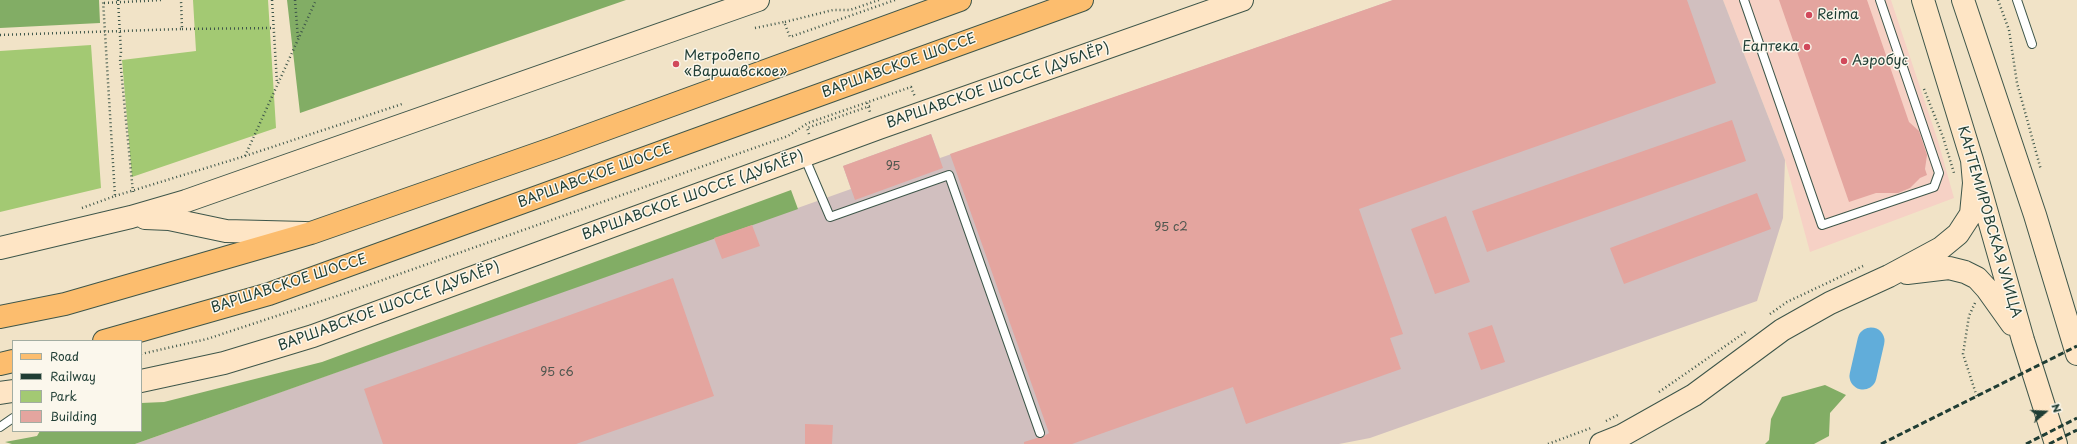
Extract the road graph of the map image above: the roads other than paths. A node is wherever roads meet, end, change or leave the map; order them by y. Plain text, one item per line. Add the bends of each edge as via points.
1 (758, 0) edge
2 (960, 0) edge
3 (1082, 0) edge
4 (1242, 0) edge
5 (1744, 0) edge
6 (1880, 0) edge
7 (1922, 0) edge
8 (1963, 0) edge
9 (2017, 0) edge
10 (2032, 44) dead end
11 (804, 156) junction
12 (1972, 160) junction
13 (132, 217) junction
14 (311, 233) junction
15 (0, 248) edge
16 (1889, 276) junction
17 (0, 317) edge
18 (108, 340) edge
19 (2023, 340) junction
20 (2077, 354) edge
21 (12, 361) edge
22 (0, 364) edge
23 (142, 381) edge
24 (12, 391) edge
25 (0, 393) edge
26 (12, 419) edge
27 (0, 427) edge
28 (1597, 432) edge
29 (1040, 433) dead end
30 (2056, 444) edge

1 - 13 main road via 186,201
2 - 14 main road via 554,148
3 - 18 main road, ВАРШАВСКОЕ ШОССЕ via 269,294
4 - 11 main road, ВАРШАВСКОЕ ШОССЕ (ДУБЛЁР)
5 - 6 lane via 1822,225 1934,187 1940,173
7 - 12 main road, КАНТЕМИРОВСКАЯ УЛИЦА
8 - 20 main road via 2035,215
9 - 10 lane
11 - 23 main road, ВАРШАВСКОЕ ШОССЕ (ДУБЛЁР) via 313,336 224,363
11 - 29 lane via 830,217 949,175
12 - 16 main road via 1973,203 1965,226 1941,248
12 - 19 main road, КАНТЕМИРОВСКАЯ УЛИЦА
13 - 14 main road via 170,219 226,231
13 - 15 main road
14 - 17 main road via 65,304
16 - 19 main road via 1943,268 1965,272 1977,278 1987,288
16 - 28 main road via 1830,303 1782,330 1694,395 1621,436
19 - 30 main road, КАНТЕМИРОВСКАЯ УЛИЦА
21 - 22 main road
24 - 25 main road
26 - 27 lane

